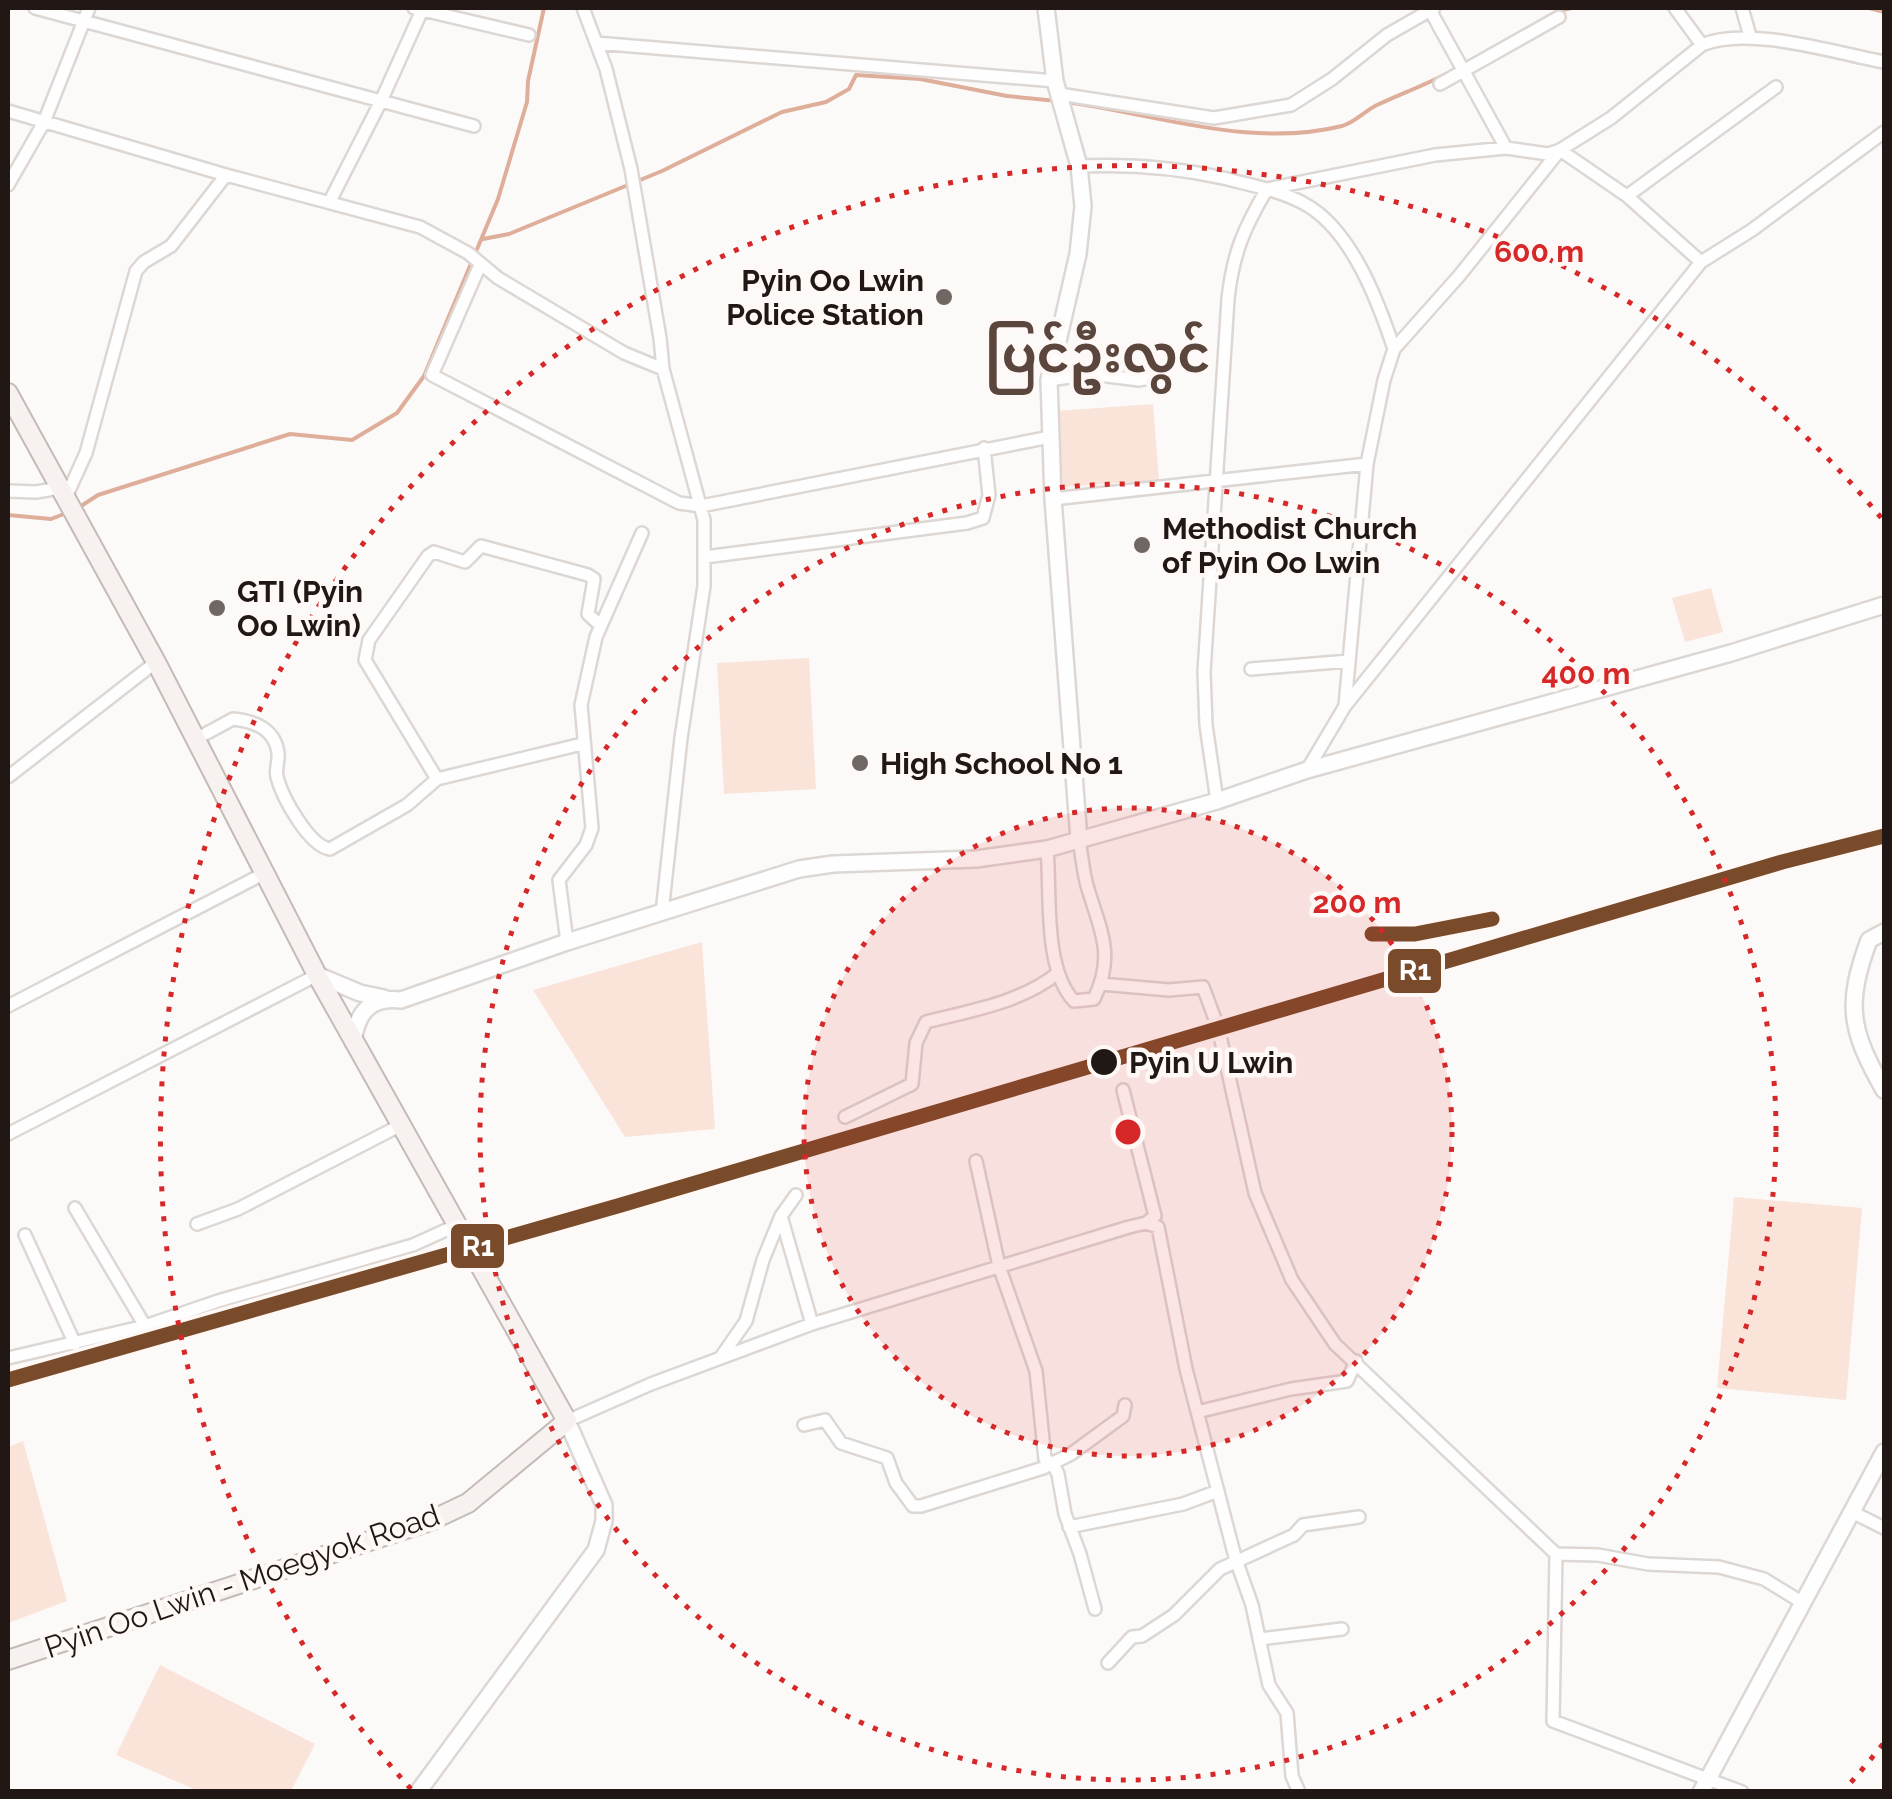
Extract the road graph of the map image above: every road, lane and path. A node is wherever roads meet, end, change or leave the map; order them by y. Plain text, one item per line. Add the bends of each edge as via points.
1 (35, 8) edge
2 (89, 8) edge
3 (419, 8) edge
4 (584, 8) edge
5 (1046, 8) edge
6 (1432, 8) edge
7 (1675, 8) edge
8 (1742, 8) edge
9 (1560, 18) dead end
10 (82, 22) junction
11 (529, 35) dead end
12 (1750, 36) junction
13 (596, 43) junction
14 (1702, 45) junction
15 (1884, 62) edge
16 (1462, 70) junction
17 (1440, 84) dead end
18 (1776, 86) dead end
19 (1059, 96) junction
20 (381, 101) junction
21 (8, 111) edge
22 (44, 122) junction
23 (474, 126) dead end
24 (1884, 132) edge
25 (1506, 148) junction
26 (1560, 150) junction
27 (1079, 166) junction
28 (226, 176) junction
29 (8, 185) edge
30 (1267, 188) junction
31 (1626, 196) junction
32 (330, 201) junction
33 (1702, 262) junction
34 (479, 264) junction
35 (1394, 350) junction
36 (663, 369) junction
37 (1162, 376) dead end
38 (1049, 380) junction
39 (8, 393) edge
40 (1050, 436) junction
41 (984, 448) junction
42 (1367, 464) junction
43 (1214, 482) junction
44 (8, 491) edge
45 (1053, 498) junction
46 (67, 502) junction
47 (701, 506) junction
48 (642, 533) dead end
49 (705, 557) junction
50 (1884, 605) edge
51 (601, 626) junction
52 (1349, 661) junction
53 (156, 662) junction
54 (1251, 670) dead end
55 (1344, 706) junction
56 (196, 739) junction
57 (582, 744) junction
58 (1308, 770) junction
59 (8, 777) edge
60 (438, 779) junction
61 (1217, 802) junction
62 (1078, 840) junction
63 (1047, 849) junction
64 (263, 874) junction
65 (662, 914) junction
66 (1884, 932) edge
67 (567, 942) junction
68 (1058, 973) junction
69 (317, 975) junction
70 (1101, 984) junction
71 (384, 998) junction
72 (8, 1006) edge
73 (354, 1042) junction
74 (1123, 1090) dead end
75 (1884, 1090) edge
76 (846, 1117) dead end
77 (402, 1125) junction
78 (8, 1134) edge
79 (976, 1161) dead end
80 (796, 1195) dead end
81 (75, 1208) dead end
82 (781, 1216) junction
83 (1146, 1223) junction
84 (197, 1224) dead end
85 (457, 1225) junction
86 (25, 1235) dead end
87 (1000, 1266) junction
88 (812, 1324) junction
89 (146, 1326) junction
90 (75, 1344) junction
91 (721, 1357) junction
92 (8, 1358) edge
93 (1356, 1361) junction
94 (1125, 1406) dead end
95 (1198, 1412) junction
96 (567, 1421) junction
97 (804, 1425) dead end
98 (1884, 1452) edge
99 (1053, 1464) junction
100 (1218, 1490) junction
101 (1854, 1513) junction
102 (1359, 1517) dead end
103 (1069, 1526) junction
104 (1884, 1528) edge
105 (1556, 1554) junction
106 (1236, 1560) junction
107 (1803, 1603) junction
108 (1095, 1609) dead end
109 (1342, 1628) dead end
110 (1260, 1639) junction
111 (8, 1660) edge
112 (1108, 1664) dead end
113 (1703, 1785) edge
114 (418, 1792) edge
115 (1299, 1792) edge
116 (1742, 1792) edge

1 - 10 street
2 - 10 street
3 - 11 street
3 - 20 street
4 - 13 street
5 - 19 street
6 - 16 street
6 - 19 street via 1291,105 1214,118
7 - 14 street
8 - 12 street
9 - 16 street
10 - 20 street
10 - 22 street
12 - 14 street
12 - 15 street
13 - 19 street
13 - 36 street via 634,182
14 - 26 street
16 - 17 street
16 - 25 street
18 - 31 street
19 - 27 street
20 - 23 street
20 - 32 street
21 - 22 street
22 - 28 street
22 - 29 street
24 - 33 street
25 - 26 street
25 - 30 street
26 - 31 street
26 - 35 street
27 - 30 street via 1175,167
27 - 38 street via 1083,223
28 - 32 street
28 - 46 street via 171,246 136,271
30 - 35 street via 1306,204 1341,238 1374,289
30 - 43 street via 1232,260
31 - 33 street
32 - 34 street via 420,227
33 - 55 street
34 - 36 street via 624,353
34 - 47 street via 432,375 664,498
35 - 42 street
36 - 47 street
37 - 38 street
38 - 40 street
39 - 46 main road
40 - 41 street
40 - 45 street
41 - 47 street
41 - 49 street via 984,518
42 - 43 street
42 - 52 street
43 - 45 street
43 - 61 street via 1204,672
44 - 46 street
45 - 62 street
46 - 53 main road
47 - 49 street
48 - 51 street
49 - 65 street
50 - 58 street
51 - 57 street via 581,704
51 - 60 street via 588,614 595,587 588,574 482,546 465,562 440,552 428,556 369,640 365,660
52 - 54 street
52 - 55 street
53 - 56 main road
53 - 59 street
55 - 58 street
56 - 60 street via 233,718 264,728 274,741 278,778 309,838 322,848 407,805
56 - 64 main road
57 - 60 street
57 - 67 street via 592,828 558,880
58 - 61 street
61 - 62 street
62 - 63 street
62 - 70 street via 1106,948
63 - 65 street via 799,869
63 - 68 street
64 - 69 main road
64 - 72 street
65 - 67 street
66 - 75 street via 1869,940 1852,1003
67 - 71 street via 402,1000
68 - 70 street via 1074,1001 1094,999
68 - 76 street via 1021,998 926,1022 912,1084
69 - 71 street
69 - 73 main road
69 - 78 street
70 - 93 street via 1202,987 1218,1028 1255,1193 1292,1280 1334,1344
71 - 73 street via 356,1024
73 - 77 main road
74 - 83 street via 1155,1216
77 - 84 street
77 - 85 main road
79 - 87 street
80 - 82 street
81 - 89 street
82 - 88 street
82 - 91 street via 746,1321
83 - 87 street
83 - 95 street via 1158,1226
85 - 89 street via 413,1245
85 - 96 main road
86 - 90 street
87 - 88 street
87 - 99 street via 1036,1371 1041,1438 1045,1459
88 - 91 street
89 - 90 street
90 - 92 street
91 - 96 street
93 - 95 street via 1347,1381
93 - 105 street
94 - 99 street via 1123,1416
95 - 100 street
96 - 111 main road, Pyin Oo Lwin - Moegyok Road via 468,1503 430,1521
96 - 114 street via 604,1504 596,1550
97 - 99 street via 824,1420 841,1442 887,1458 913,1506
98 - 101 street
99 - 103 street
100 - 103 street via 1183,1504
100 - 106 street
101 - 104 street
101 - 107 street
102 - 106 street via 1303,1525
103 - 108 street
105 - 107 street via 1718,1567 1764,1579
105 - 113 street via 1553,1721
106 - 110 street
106 - 112 street via 1174,1615 1132,1637
107 - 113 street
109 - 110 street
110 - 115 street via 1270,1685 1287,1714
113 - 116 street

